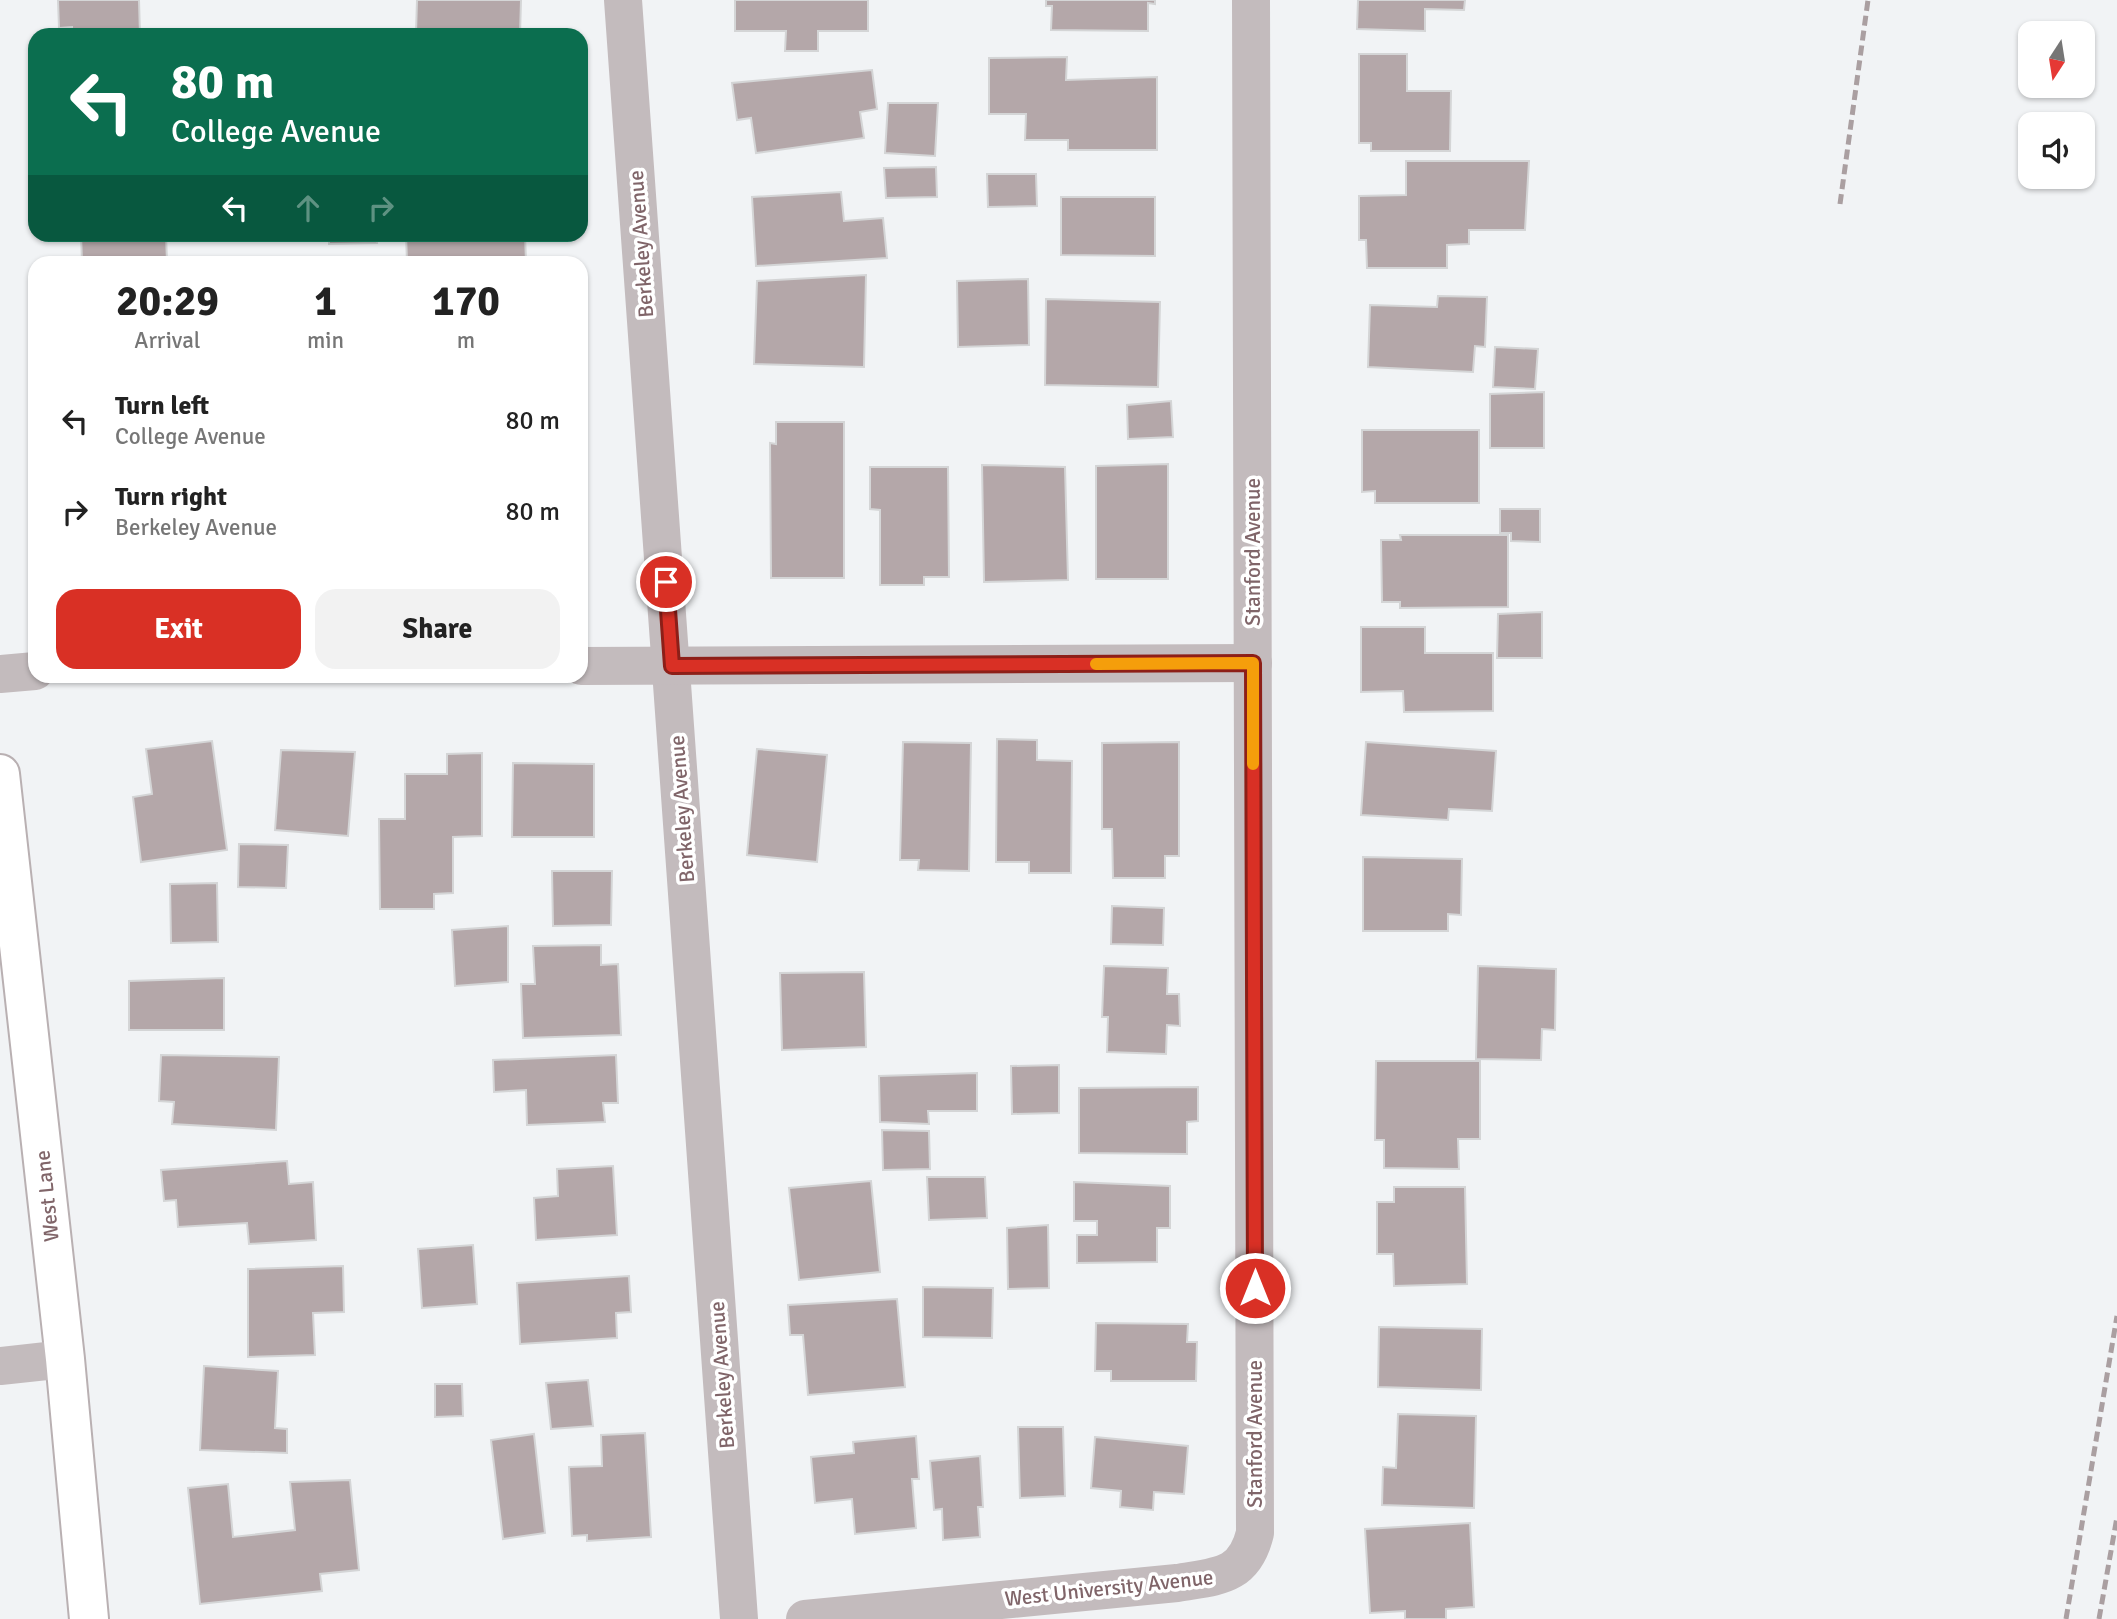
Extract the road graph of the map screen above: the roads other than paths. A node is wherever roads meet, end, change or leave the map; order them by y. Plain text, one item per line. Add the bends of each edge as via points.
1 (623, 0) edge
2 (1251, 0) edge
3 (1253, 663) junction
4 (588, 666) edge
5 (672, 666) junction
6 (28, 672) edge
7 (0, 674) edge
8 (0, 774) edge
9 (65, 1359) junction
10 (0, 1366) edge
11 (1241, 1563) joint
12 (89, 1619) edge
13 (739, 1619) edge
14 (805, 1619) edge

1 - 5 street, Berkeley Avenue
2 - 3 street, Stanford Avenue
3 - 5 street
3 - 11 street, Stanford Avenue via 1255,1532 1251,1550
4 - 5 street
5 - 13 street, Berkeley Avenue
6 - 7 street
8 - 9 main road, West Lane
9 - 10 street
9 - 12 main road, West Lane
11 - 14 street, West University Avenue via 1227,1575 1177,1583

